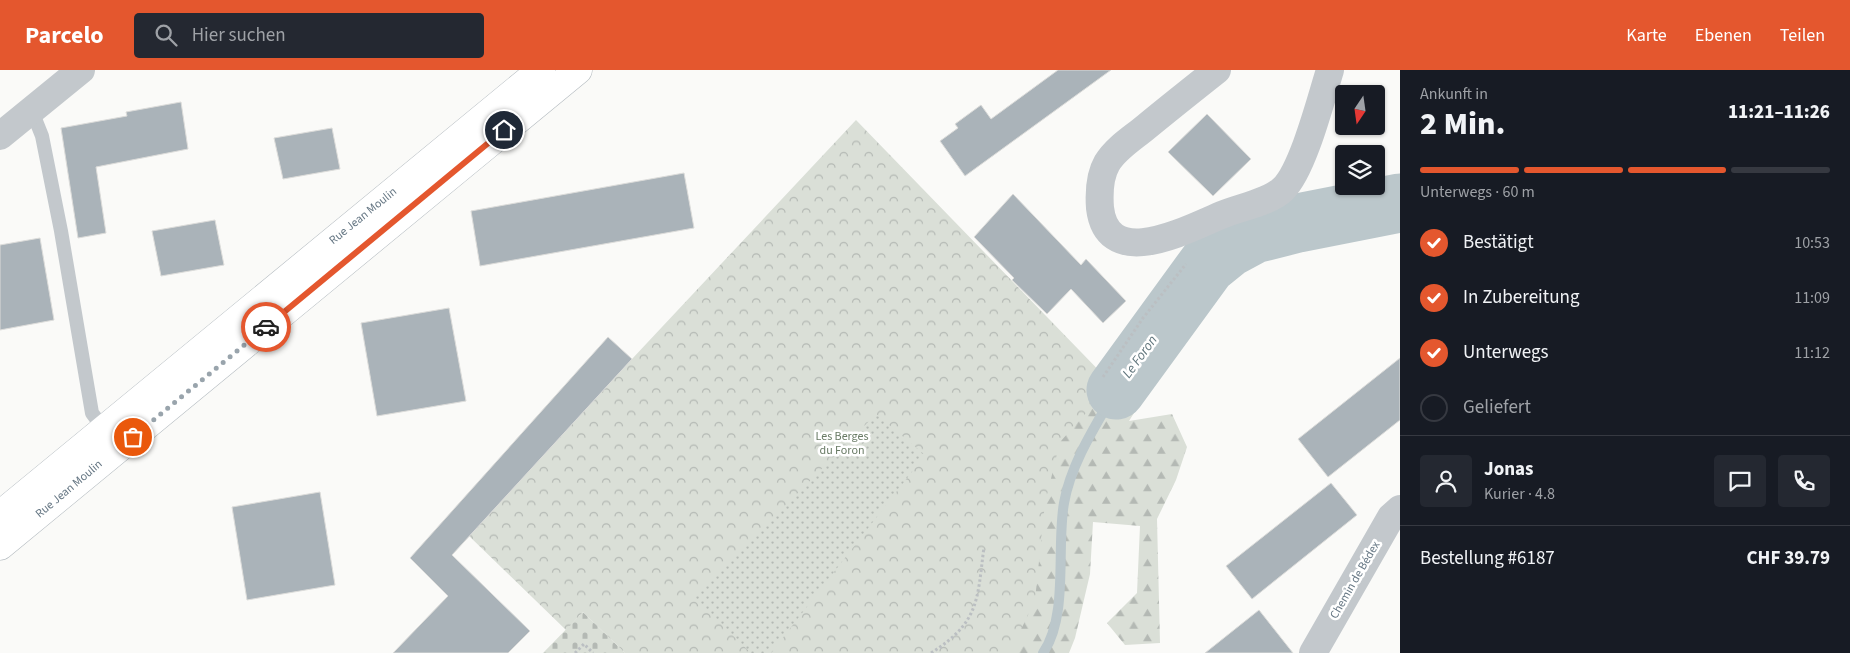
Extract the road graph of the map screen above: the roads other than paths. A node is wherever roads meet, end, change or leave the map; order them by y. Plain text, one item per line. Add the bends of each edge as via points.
1 (82, 70) edge
2 (1217, 70) edge
3 (1330, 70) edge
4 (555, 74) edge
5 (32, 111) junction
6 (0, 136) edge
7 (112, 439) junction
8 (1400, 509) edge
9 (0, 515) edge
10 (0, 546) edge
11 (1313, 653) edge

1 - 5 street
2 - 3 street via 1121,147 1105,166 1101,212 1109,230 1120,239 1144,243 1170,236 1274,196 1284,189 1302,158
4 - 7 street, Rue Jean Moulin
5 - 6 street
5 - 7 lane via 42,136 61,231 92,413
7 - 9 street, Rue Jean Moulin
7 - 10 street, Rue Jean Moulin
8 - 11 street, Chemin de Bédex via 1391,517

